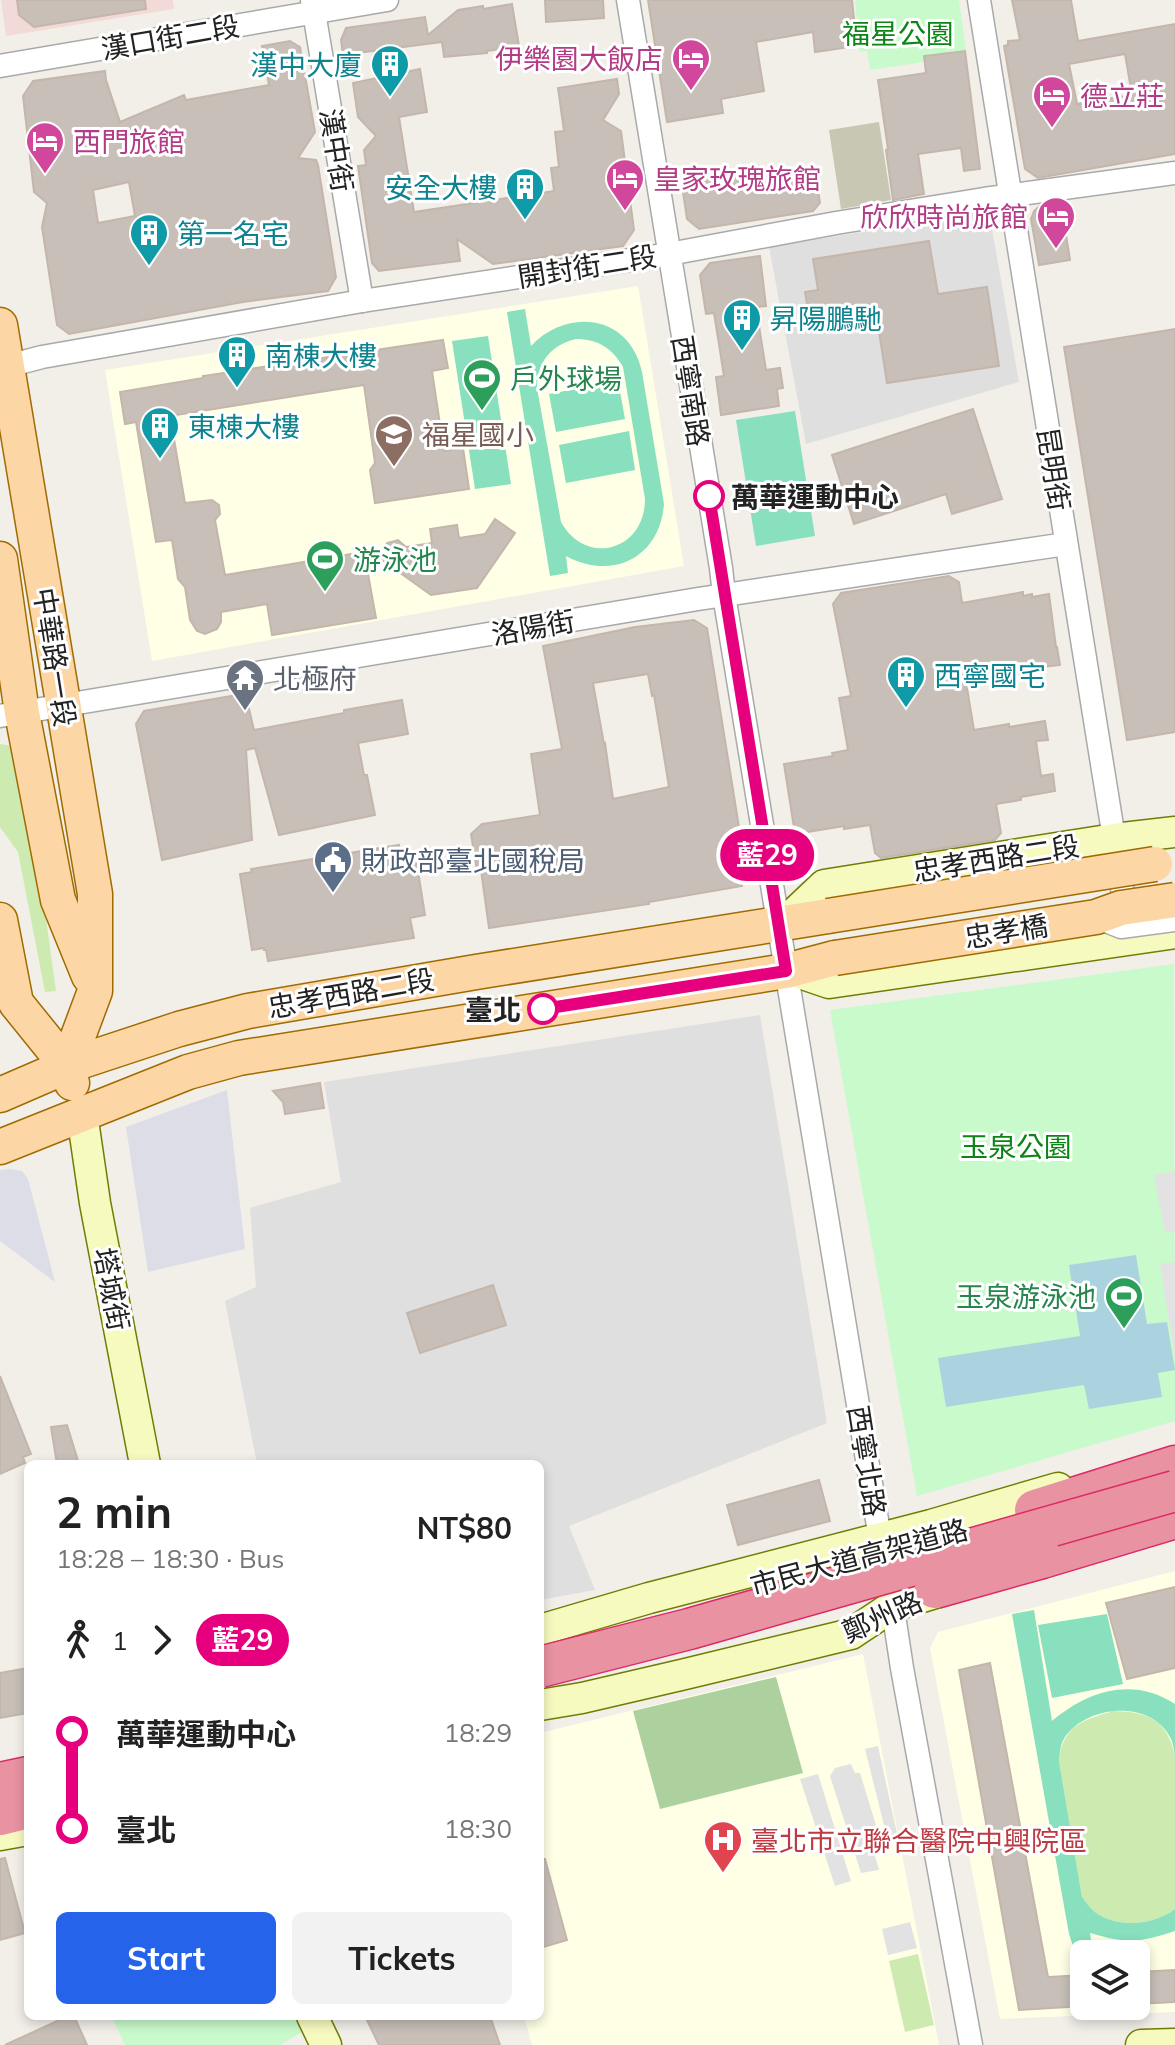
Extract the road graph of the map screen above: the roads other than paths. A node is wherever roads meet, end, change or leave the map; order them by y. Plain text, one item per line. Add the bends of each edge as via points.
1 (387, 0) edge
2 (628, 0) edge
3 (979, 0) edge
4 (313, 6) edge
5 (0, 66) edge
6 (1175, 173) edge
7 (1010, 196) junction
8 (669, 254) junction
9 (362, 301) junction
10 (0, 325) edge
11 (3, 367) edge
12 (1066, 544) junction
13 (0, 559) edge
14 (724, 595) junction
15 (63, 706) junction
16 (11, 715) edge
17 (1175, 832) edge
18 (1114, 839) junction
19 (1168, 862) edge
20 (1175, 900) edge
21 (828, 916) joint
22 (1096, 917) junction
23 (0, 920) edge
24 (1175, 920) edge
25 (781, 924) junction
26 (1175, 933) edge
27 (1130, 939) junction
28 (835, 958) joint
29 (788, 970) junction
30 (95, 991) junction
31 (67, 1066) junction
32 (0, 1095) edge
33 (82, 1114) junction
34 (0, 1147) edge
35 (1175, 1454) edge
36 (144, 1460) edge
37 (1175, 1466) edge
38 (1175, 1491) edge
39 (1175, 1518) edge
40 (1175, 1526) edge
41 (880, 1538) junction
42 (649, 1598) junction
43 (893, 1606) junction
44 (544, 1629) edge
45 (544, 1639) edge
46 (544, 1666) edge
47 (681, 1675) junction
48 (544, 1688) edge
49 (544, 1704) edge
50 (24, 1762) edge
51 (0, 1767) edge
52 (24, 1778) edge
53 (0, 1783) edge
54 (24, 1809) edge
55 (0, 1815) edge
56 (24, 1831) edge
57 (0, 1835) edge
58 (314, 2020) edge
59 (1175, 2044) edge
60 (326, 2045) edge
61 (971, 2045) edge
62 (1141, 2045) edge

1 - 4 street, 漢口街二段
2 - 8 street, 西寧南路
3 - 7 street, 昆明街
4 - 5 street, 漢口街二段
4 - 9 street, 漢中街
6 - 7 street, 開封街二段
7 - 8 street, 開封街二段
7 - 12 street, 昆明街
8 - 9 street, 開封街二段
8 - 14 street, 西寧南路
9 - 11 street, 開封街二段
10 - 11 main road, 中華路一段
11 - 15 main road, 中華路一段
12 - 14 street, 洛陽街
12 - 18 street, 昆明街
13 - 16 main road, 中華路一段
14 - 15 street, 洛陽街
14 - 25 street, 西寧南路
15 - 16 street, 洛陽街
15 - 30 main road, 中華路一段 via 95,894
16 - 30 main road, 中華路一段 via 58,900
17 - 18 street, 忠孝西路二段
18 - 25 street, 忠孝西路二段 via 824,885
18 - 27 street, 昆明街
19 - 21 main road, 忠孝橋, bridge
20 - 22 main road, 忠孝橋, bridge
21 - 25 main road, 忠孝西路二段
22 - 24 street, bridge via 1121,927
22 - 28 main road, 忠孝橋, bridge
23 - 31 main road via 16,1003
25 - 29 street, 西寧南路
25 - 31 main road, 忠孝西路二段 via 248,1011
26 - 27 street, 忠孝西路二段
27 - 29 street, 忠孝西路二段 via 829,983
28 - 29 main road, 忠孝西路二段
29 - 33 main road, 忠孝西路二段 via 239,1058
29 - 41 street, 西寧北路
30 - 31 main road, 中華路一段
31 - 32 main road, 忠孝西路二段
31 - 33 main road
33 - 34 main road, 忠孝西路二段
33 - 36 street, 塔城街
35 - 41 street
37 - 45 highway, 市民大道高架道路 via 1035,1510
38 - 46 highway, bridge
39 - 48 highway, 市民大道高架道路, bridge via 858,1609
40 - 43 street, 鄭州路
41 - 42 street
41 - 43 street, 西寧北路
42 - 44 street
42 - 47 street via 658,1644
43 - 47 street, 鄭州路 via 851,1634
43 - 61 street, 西寧北路
47 - 49 street, 鄭州路
50 - 51 street
52 - 53 highway
54 - 55 highway
56 - 57 street
58 - 60 street
59 - 62 street

